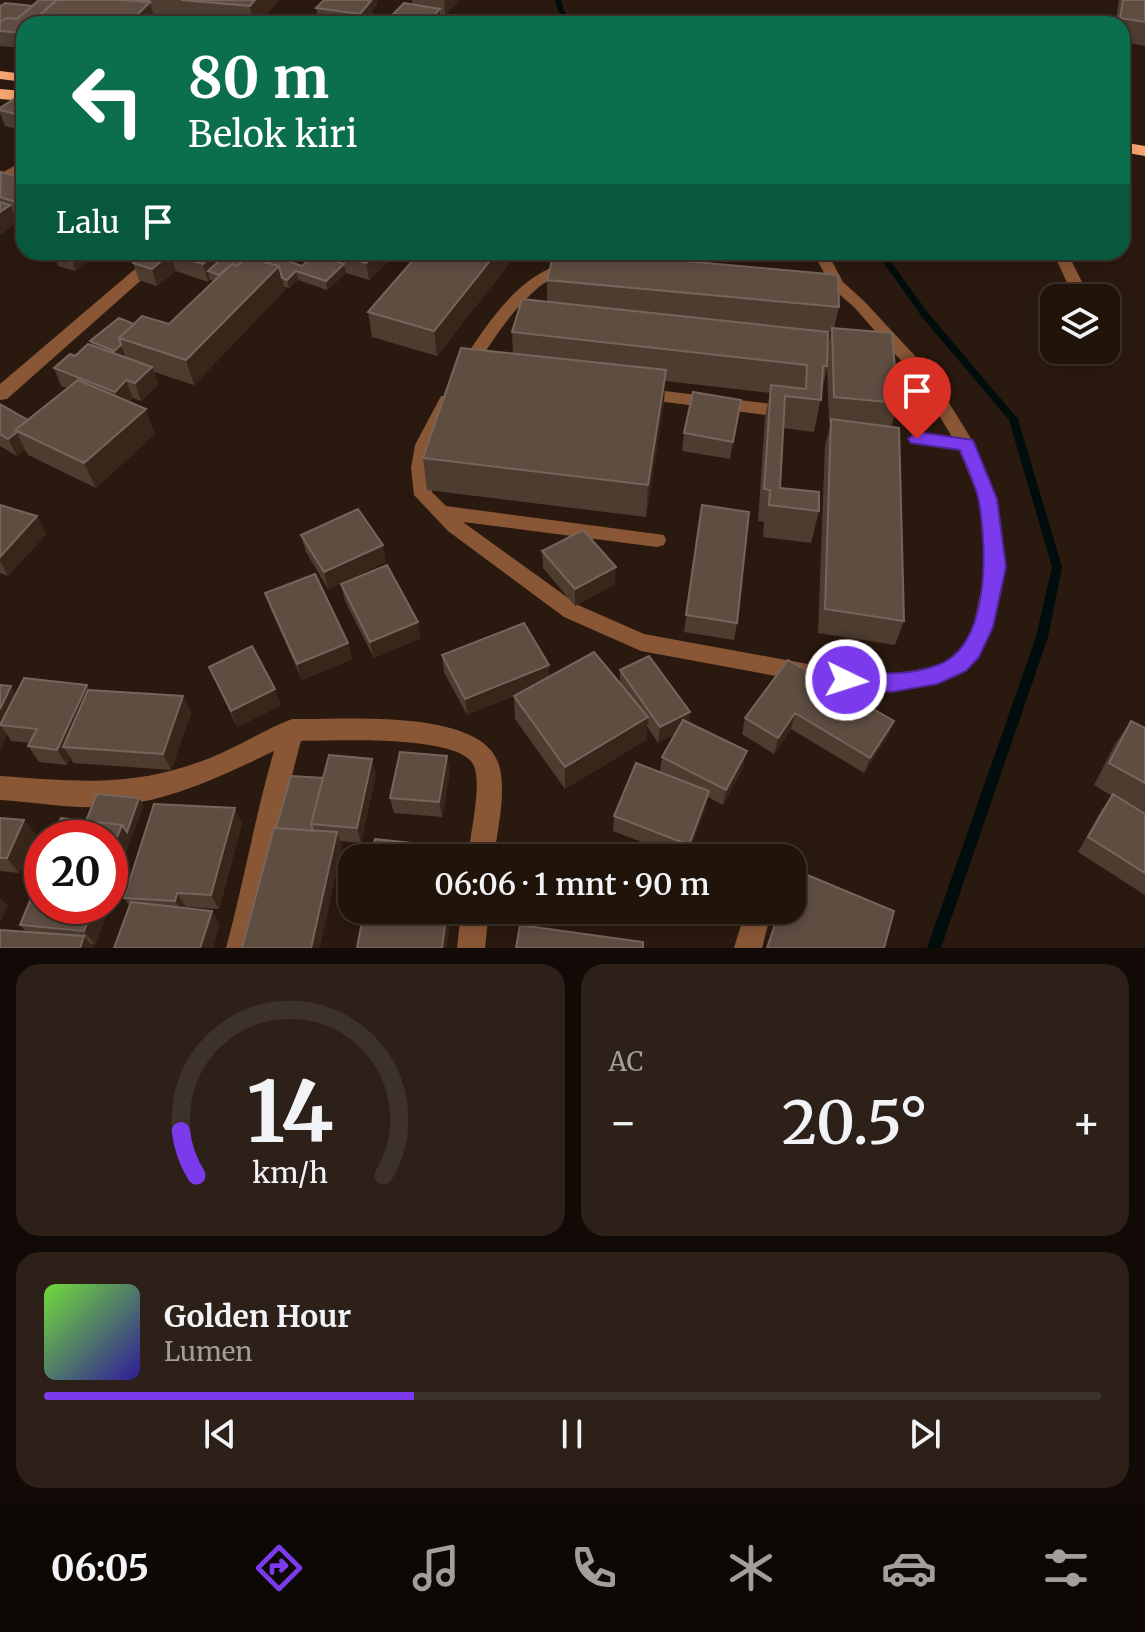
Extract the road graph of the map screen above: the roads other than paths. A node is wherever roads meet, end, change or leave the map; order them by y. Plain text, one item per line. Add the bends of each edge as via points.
1 (156, 260) edge
2 (587, 260) edge
3 (822, 260) edge
4 (1064, 260) edge
5 (1075, 284) edge
6 (619, 392) edge
7 (0, 394) edge
8 (792, 413) edge
9 (917, 439) dead end
10 (966, 445) junction
11 (440, 512) junction
12 (657, 540) dead end
13 (292, 730) junction
14 (0, 788) edge
15 (482, 844) edge
16 (474, 924) edge
17 (240, 948) edge
18 (471, 948) edge

1 - 7 street
2 - 11 lane via 584,268 544,274 518,298 426,438 419,459 423,495
3 - 10 lane via 829,284 859,304 924,376
4 - 5 lane
6 - 8 lane
9 - 10 lane
10 - 11 lane via 988,499 996,567 983,627 959,665 937,675 891,683 677,651 612,631 571,611
11 - 12 lane
13 - 14 street via 163,786 104,795
13 - 15 street via 418,731 479,752 489,782
13 - 17 street
16 - 18 street

